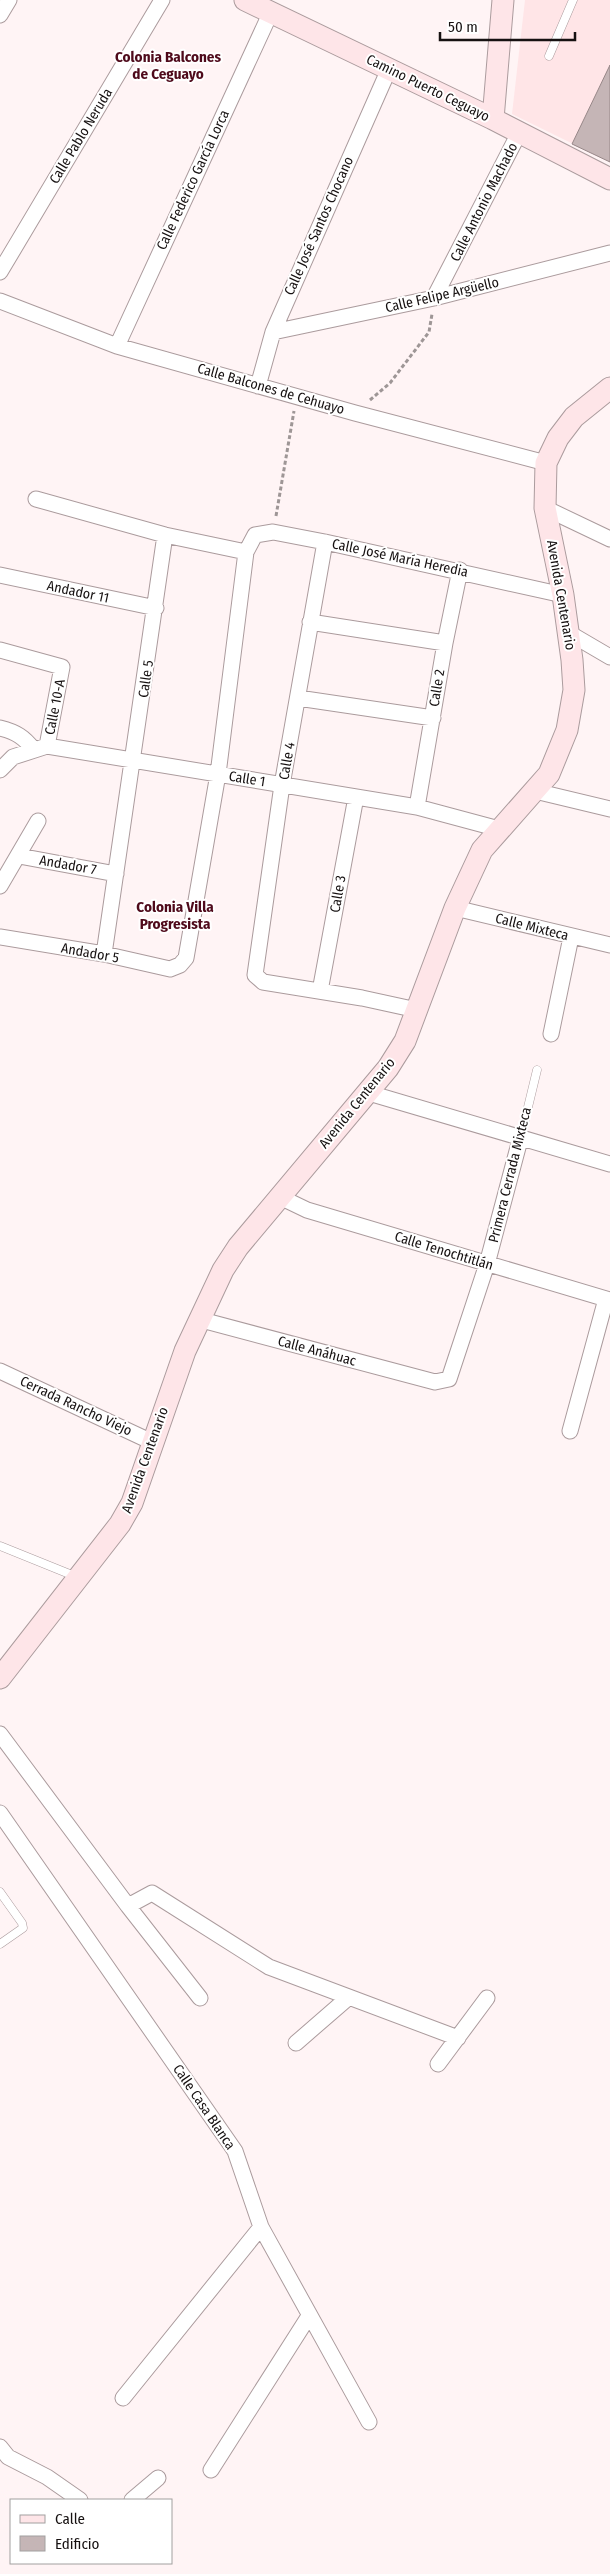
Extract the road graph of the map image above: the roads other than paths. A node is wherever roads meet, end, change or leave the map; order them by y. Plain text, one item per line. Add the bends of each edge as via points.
1 (9, 0) edge
2 (162, 0) edge
3 (245, 0) edge
4 (503, 0) edge
5 (573, 0) edge
6 (270, 14) junction
7 (0, 15) edge
8 (548, 56) dead end
9 (389, 69) junction
10 (493, 119) junction
11 (519, 133) junction
12 (610, 179) edge
13 (610, 253) edge
14 (0, 272) edge
15 (434, 298) junction
16 (0, 301) edge
17 (272, 332) junction
18 (117, 346) junction
19 (258, 386) junction
20 (610, 388) edge
21 (546, 463) junction
22 (36, 499) dead end
23 (545, 508) junction
24 (165, 535) junction
25 (610, 539) edge
26 (325, 542) junction
27 (246, 552) junction
28 (460, 570) junction
29 (0, 576) edge
30 (563, 595) junction
31 (156, 608) junction
32 (310, 622) junction
33 (570, 633) junction
34 (444, 643) junction
35 (0, 650) edge
36 (610, 658) edge
37 (298, 698) junction
38 (433, 718) junction
39 (0, 728) edge
40 (41, 748) junction
41 (134, 760) junction
42 (0, 770) edge
43 (218, 774) junction
44 (282, 785) junction
45 (535, 790) junction
46 (356, 797) junction
47 (417, 807) junction
48 (610, 809) edge
49 (38, 821) dead end
50 (499, 830) junction
51 (19, 856) junction
52 (116, 874) junction
53 (0, 886) edge
54 (455, 908) junction
55 (0, 937) edge
56 (571, 937) junction
57 (610, 945) edge
58 (104, 954) junction
59 (320, 991) junction
60 (416, 1010) junction
61 (551, 1034) dead end
62 (537, 1070) dead end
63 (369, 1093) junction
64 (521, 1136) junction
65 (610, 1164) edge
66 (280, 1197) junction
67 (487, 1264) junction
68 (608, 1299) edge
69 (198, 1319) junction
70 (0, 1371) edge
71 (435, 1382) joint
72 (570, 1430) dead end
73 (152, 1442) junction
74 (0, 1546) edge
75 (79, 1578) junction
76 (3, 1666) edge
77 (0, 1734) edge
78 (0, 1813) edge
79 (0, 1892) edge
80 (128, 1906) junction
81 (0, 1944) edge
82 (349, 1997) junction
83 (200, 1998) dead end
84 (487, 1998) dead end
85 (458, 2038) junction
86 (296, 2043) dead end
87 (438, 2064) dead end
88 (261, 2227) junction
89 (309, 2316) junction
90 (123, 2398) dead end
91 (369, 2422) dead end
92 (0, 2447) edge
93 (210, 2470) dead end
94 (158, 2478) dead end
95 (79, 2499) edge
96 (133, 2499) edge

1 - 7 street
2 - 14 street, Calle Pablo Neruda
3 - 6 main road, Camino Puerto Ceguayo
4 - 10 main road
5 - 8 lane
6 - 9 main road, Camino Puerto Ceguayo
6 - 18 street, Calle Federico García Lorca
9 - 10 main road, Camino Puerto Ceguayo
9 - 17 street, Calle José Santos Chocano
10 - 11 main road, Camino Puerto Ceguayo
11 - 12 main road, Camino Puerto Ceguayo
11 - 15 street, Calle Antonio Machado
13 - 15 street, Calle Felipe Argüello
15 - 17 street, Calle Felipe Argüello
16 - 18 street, Calle Balcones de Cehuayo
17 - 19 street, Calle José Santos Chocano
18 - 19 street, Calle Balcones de Cehuayo
19 - 21 street, Calle Balcones de Cehuayo
20 - 21 main road, Avenida Centenario via 574,417 558,438
21 - 23 main road, Avenida Centenario
22 - 24 street
23 - 25 street
23 - 30 main road, Avenida Centenario
24 - 27 street
24 - 31 street, Calle 5
26 - 27 street, Calle José María Heredia via 273,532 255,535
26 - 28 street, Calle José María Heredia
26 - 32 street, Calle 4
27 - 43 street
28 - 30 street, Calle José María Heredia
28 - 34 street, Calle 2
29 - 31 street, Andador 11
30 - 33 main road, Avenida Centenario
31 - 41 street, Calle 5
32 - 34 street
32 - 37 street, Calle 4
33 - 36 street
33 - 45 main road, Avenida Centenario via 574,690 572,710 558,756 549,774
34 - 38 street, Calle 2
35 - 40 street, Calle 10-A via 62,667
37 - 38 street
37 - 44 street, Calle 4
38 - 47 street, Calle 2
39 - 40 street via 16,732
40 - 41 street, Calle 1
40 - 42 street, Calle 1 via 12,757
41 - 43 street, Calle 1
41 - 52 street, Calle 5
43 - 44 street, Calle 1
43 - 58 street, Andador 5 via 186,958 170,969
44 - 46 street, Calle 1
44 - 59 street, Calle 4 via 255,976 258,980
45 - 48 street
45 - 50 main road, Avenida Centenario
46 - 47 street, Calle 1
46 - 59 street, Calle 3
47 - 50 street, Calle 1
49 - 51 street
50 - 54 main road, Avenida Centenario via 482,850
51 - 52 street, Andador 7
51 - 53 street
52 - 58 street, Calle 5
54 - 56 street, Calle Mixteca
54 - 60 main road, Avenida Centenario
55 - 58 street, Andador 5
56 - 57 street, Calle Mixteca
56 - 61 street
59 - 60 street
60 - 63 main road, Avenida Centenario via 404,1042
62 - 64 lane, Primera Cerrada Mixteca
63 - 64 street
63 - 66 main road, Avenida Centenario
64 - 65 street
64 - 67 street, Primera Cerrada Mixteca
66 - 67 street, Calle Tenochtitlán via 306,1210
66 - 69 main road, Avenida Centenario via 238,1247
67 - 68 street, Calle Tenochtitlán
67 - 71 street, Primera Cerrada Mixteca via 453,1372 449,1379
68 - 72 street
69 - 71 street, Calle Anáhuac
69 - 73 main road, Avenida Centenario
70 - 73 street, Cerrada Rancho Viejo
73 - 75 main road, Avenida Centenario via 132,1503
74 - 75 lane
75 - 76 main road, Avenida Centenario
77 - 80 street
78 - 88 street, Calle Casa Blanca via 235,2150
79 - 81 lane via 23,1928
80 - 82 street via 152,1893 269,1967
80 - 83 street
82 - 85 street
82 - 86 street
84 - 85 street
85 - 87 street
88 - 89 street, Calle Casa Blanca
88 - 90 street
89 - 91 street, Calle Casa Blanca
89 - 93 street
92 - 95 street via 8,2457
94 - 96 street

